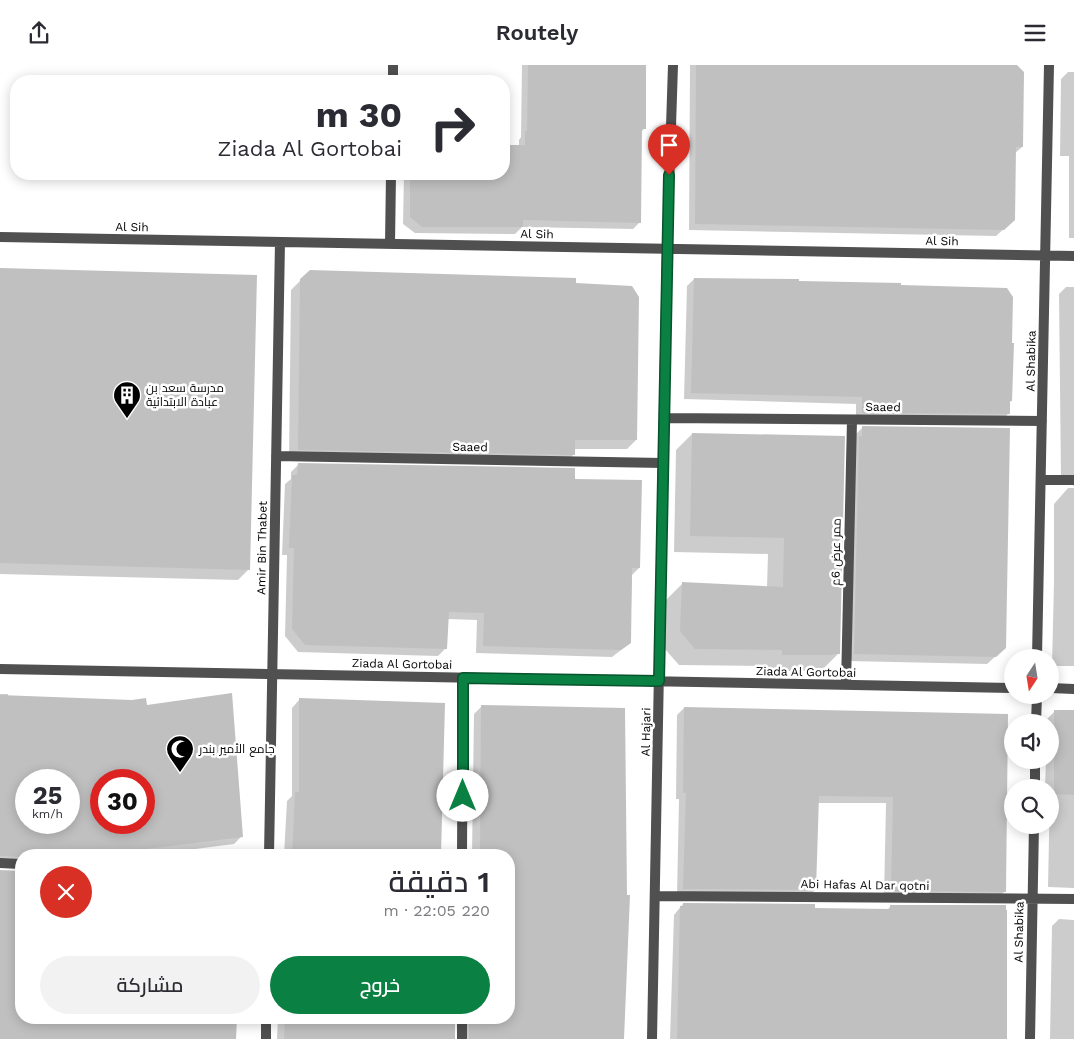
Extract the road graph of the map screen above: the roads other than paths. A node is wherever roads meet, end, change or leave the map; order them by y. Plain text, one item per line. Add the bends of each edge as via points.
1 (673, 65) edge
2 (1049, 65) edge
3 (391, 180) edge
4 (0, 237) edge
5 (280, 242) junction
6 (390, 244) junction
7 (667, 249) junction
8 (1045, 255) junction
9 (1074, 255) edge
10 (664, 418) junction
11 (852, 420) junction
12 (1042, 421) junction
13 (276, 456) junction
14 (663, 463) junction
15 (1041, 480) junction
16 (1074, 480) edge
17 (1037, 649) edge
18 (0, 669) edge
19 (272, 674) junction
20 (463, 678) junction
21 (659, 681) junction
22 (846, 685) junction
23 (1004, 688) edge
24 (1059, 689) edge
25 (1074, 689) edge
26 (1034, 834) edge
27 (269, 849) edge
28 (462, 849) edge
29 (0, 863) edge
30 (15, 864) edge
31 (655, 896) junction
32 (1032, 899) junction
33 (1074, 899) edge
34 (266, 1024) edge
35 (462, 1024) edge
36 (266, 1039) edge
37 (462, 1039) edge
38 (652, 1039) edge
39 (1030, 1039) edge

1 - 7 street, Al Hajari
2 - 8 street, Al Shabika
3 - 6 street
4 - 5 street, Al Sih
5 - 6 street, Al Sih
5 - 13 street, Amir Bin Thabet
6 - 7 street, Al Sih
7 - 8 street, Al Sih
7 - 10 street, Al Hajari
8 - 9 street, Al Sih
8 - 12 street, Al Shabika
10 - 11 street, Saaed
10 - 14 street, Al Hajari
11 - 12 street, Saaed
11 - 22 street, ممر عرض 6م
12 - 15 street, Al Shabika
13 - 14 street, Saaed
13 - 19 street, Amir Bin Thabet
14 - 21 street, Al Hajari
15 - 16 street
15 - 17 street, Al Shabika
18 - 19 street, Ziada Al Gortobai
19 - 20 street, Ziada Al Gortobai
19 - 27 street, Amir Bin Thabet
20 - 21 street, Ziada Al Gortobai
20 - 28 street
21 - 22 street, Ziada Al Gortobai
21 - 31 street, Al Hajari
22 - 23 street, Ziada Al Gortobai
24 - 25 street
26 - 32 street, Al Shabika
29 - 30 street
31 - 32 street, Abi Hafas Al Dar qotni
31 - 38 street, Al Hajari
32 - 33 street, Abi Hafas Al Dar qotni
32 - 39 street, Al Shabika
34 - 36 street
35 - 37 street

